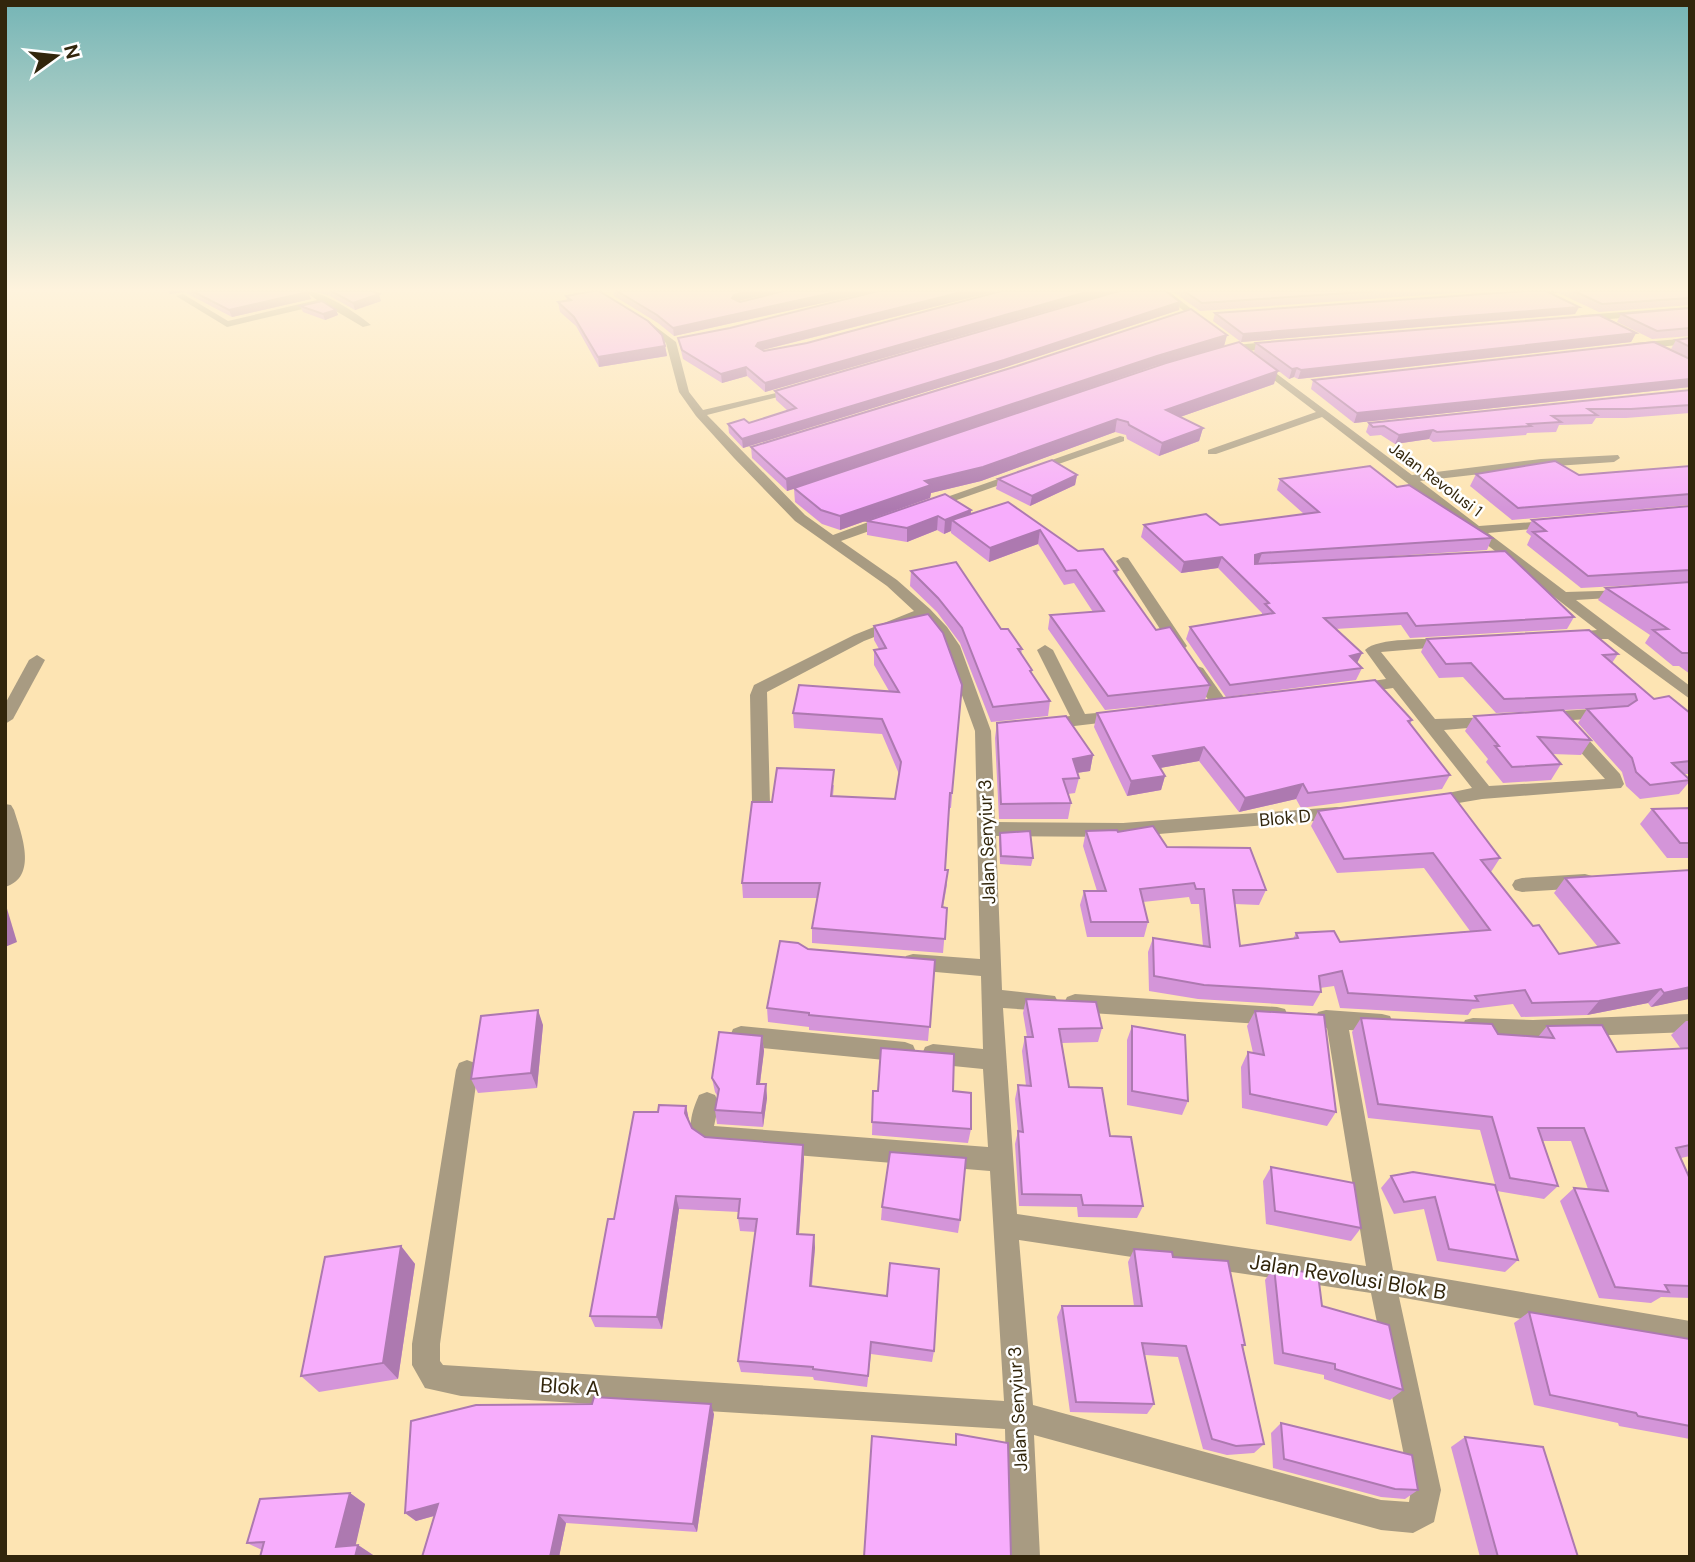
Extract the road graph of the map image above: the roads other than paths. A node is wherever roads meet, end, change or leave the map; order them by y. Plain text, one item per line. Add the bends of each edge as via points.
1 (680, 364) edge
2 (1259, 364) edge
3 (1304, 384) dead end
4 (810, 386) edge
5 (1290, 386) junction
6 (1324, 413) junction
7 (700, 414) junction
8 (1359, 428) dead end
9 (1345, 429) junction
10 (1120, 439) dead end
11 (1212, 452) dead end
12 (1614, 458) dead end
13 (1410, 479) junction
14 (923, 508) edge
15 (897, 517) edge
16 (1570, 522) edge
17 (1477, 530) junction
18 (831, 540) junction
19 (1509, 555) junction
20 (1481, 557) edge
21 (1123, 561) dead end
22 (1639, 592) edge
23 (1563, 596) junction
24 (925, 612) junction
25 (1610, 634) junction
26 (1556, 637) edge
27 (1461, 643) edge
28 (1045, 650) dead end
29 (37, 660) dead end
30 (1397, 683) junction
31 (1337, 691) edge
32 (1690, 694) edge
33 (1221, 706) edge
34 (1617, 713) edge
35 (1131, 715) edge
36 (1558, 716) junction
37 (1533, 718) edge
38 (5, 719) edge
39 (1080, 720) junction
40 (1508, 720) edge
41 (1038, 725) edge
42 (1432, 725) junction
43 (1482, 793) junction
44 (761, 804) edge
45 (1414, 804) edge
46 (5, 810) edge
47 (1352, 811) edge
48 (988, 830) junction
49 (5, 880) edge
50 (1605, 880) edge
51 (1522, 885) dead end
52 (893, 960) edge
53 (990, 968) junction
54 (993, 998) junction
55 (1313, 1018) junction
56 (1690, 1023) edge
57 (1409, 1025) edge
58 (1457, 1027) edge
59 (720, 1034) edge
60 (994, 1060) junction
61 (467, 1070) dead end
62 (707, 1103) dead end
63 (1002, 1160) junction
64 (1006, 1225) junction
65 (1382, 1281) junction
66 (1690, 1335) edge
67 (1019, 1416) junction
68 (1024, 1557) edge

1 - 7 street, Jalan Senyiur 3 via 684,392
2 - 5 street, Jalan Revolusi 1
3 - 5 street
4 - 7 street
5 - 6 street, Jalan Revolusi 1
6 - 9 street, Jalan Revolusi 1
6 - 11 street
7 - 18 street, Jalan Senyiur 3 via 788,498 800,518
8 - 9 street
9 - 13 street, Jalan Revolusi 1
10 - 14 street
12 - 13 street
13 - 17 street, Jalan Revolusi 1
15 - 18 street
16 - 17 street
17 - 19 street, Jalan Revolusi 1
18 - 24 street, Jalan Senyiur 3
19 - 20 street
19 - 23 street, Jalan Revolusi 1
21 - 33 street
22 - 23 street
23 - 25 street, Jalan Revolusi 1
24 - 44 street via 859,638 760,689
24 - 48 street, Jalan Senyiur 3 via 953,646 990,731
25 - 26 street
25 - 32 street, Jalan Revolusi 1
27 - 30 street via 1373,650
28 - 39 street
29 - 38 street
30 - 31 street
30 - 42 street
34 - 36 street
35 - 39 street
36 - 37 street
36 - 43 street via 1615,784
39 - 41 street
40 - 42 street
42 - 43 street
43 - 45 street
46 - 49 street via 18,862
47 - 48 street, Blok D via 1177,827
48 - 53 street, Jalan Senyiur 3
50 - 51 street
52 - 53 street
53 - 54 street, Jalan Senyiur 3
54 - 55 street
54 - 60 street, Jalan Senyiur 3
55 - 57 street
55 - 65 street
56 - 58 street
59 - 60 street
60 - 63 street, Jalan Senyiur 3
61 - 67 street, Blok A via 426,1344 426,1364 435,1378
62 - 63 street via 700,1126 709,1137
63 - 64 street, Jalan Senyiur 3
64 - 65 street, Jalan Revolusi Blok B
64 - 67 street, Jalan Senyiur 3
65 - 66 street, Jalan Revolusi Blok B
65 - 67 street via 1426,1490 1423,1511 1413,1518 1381,1515
67 - 68 street, Jalan Senyiur 3

